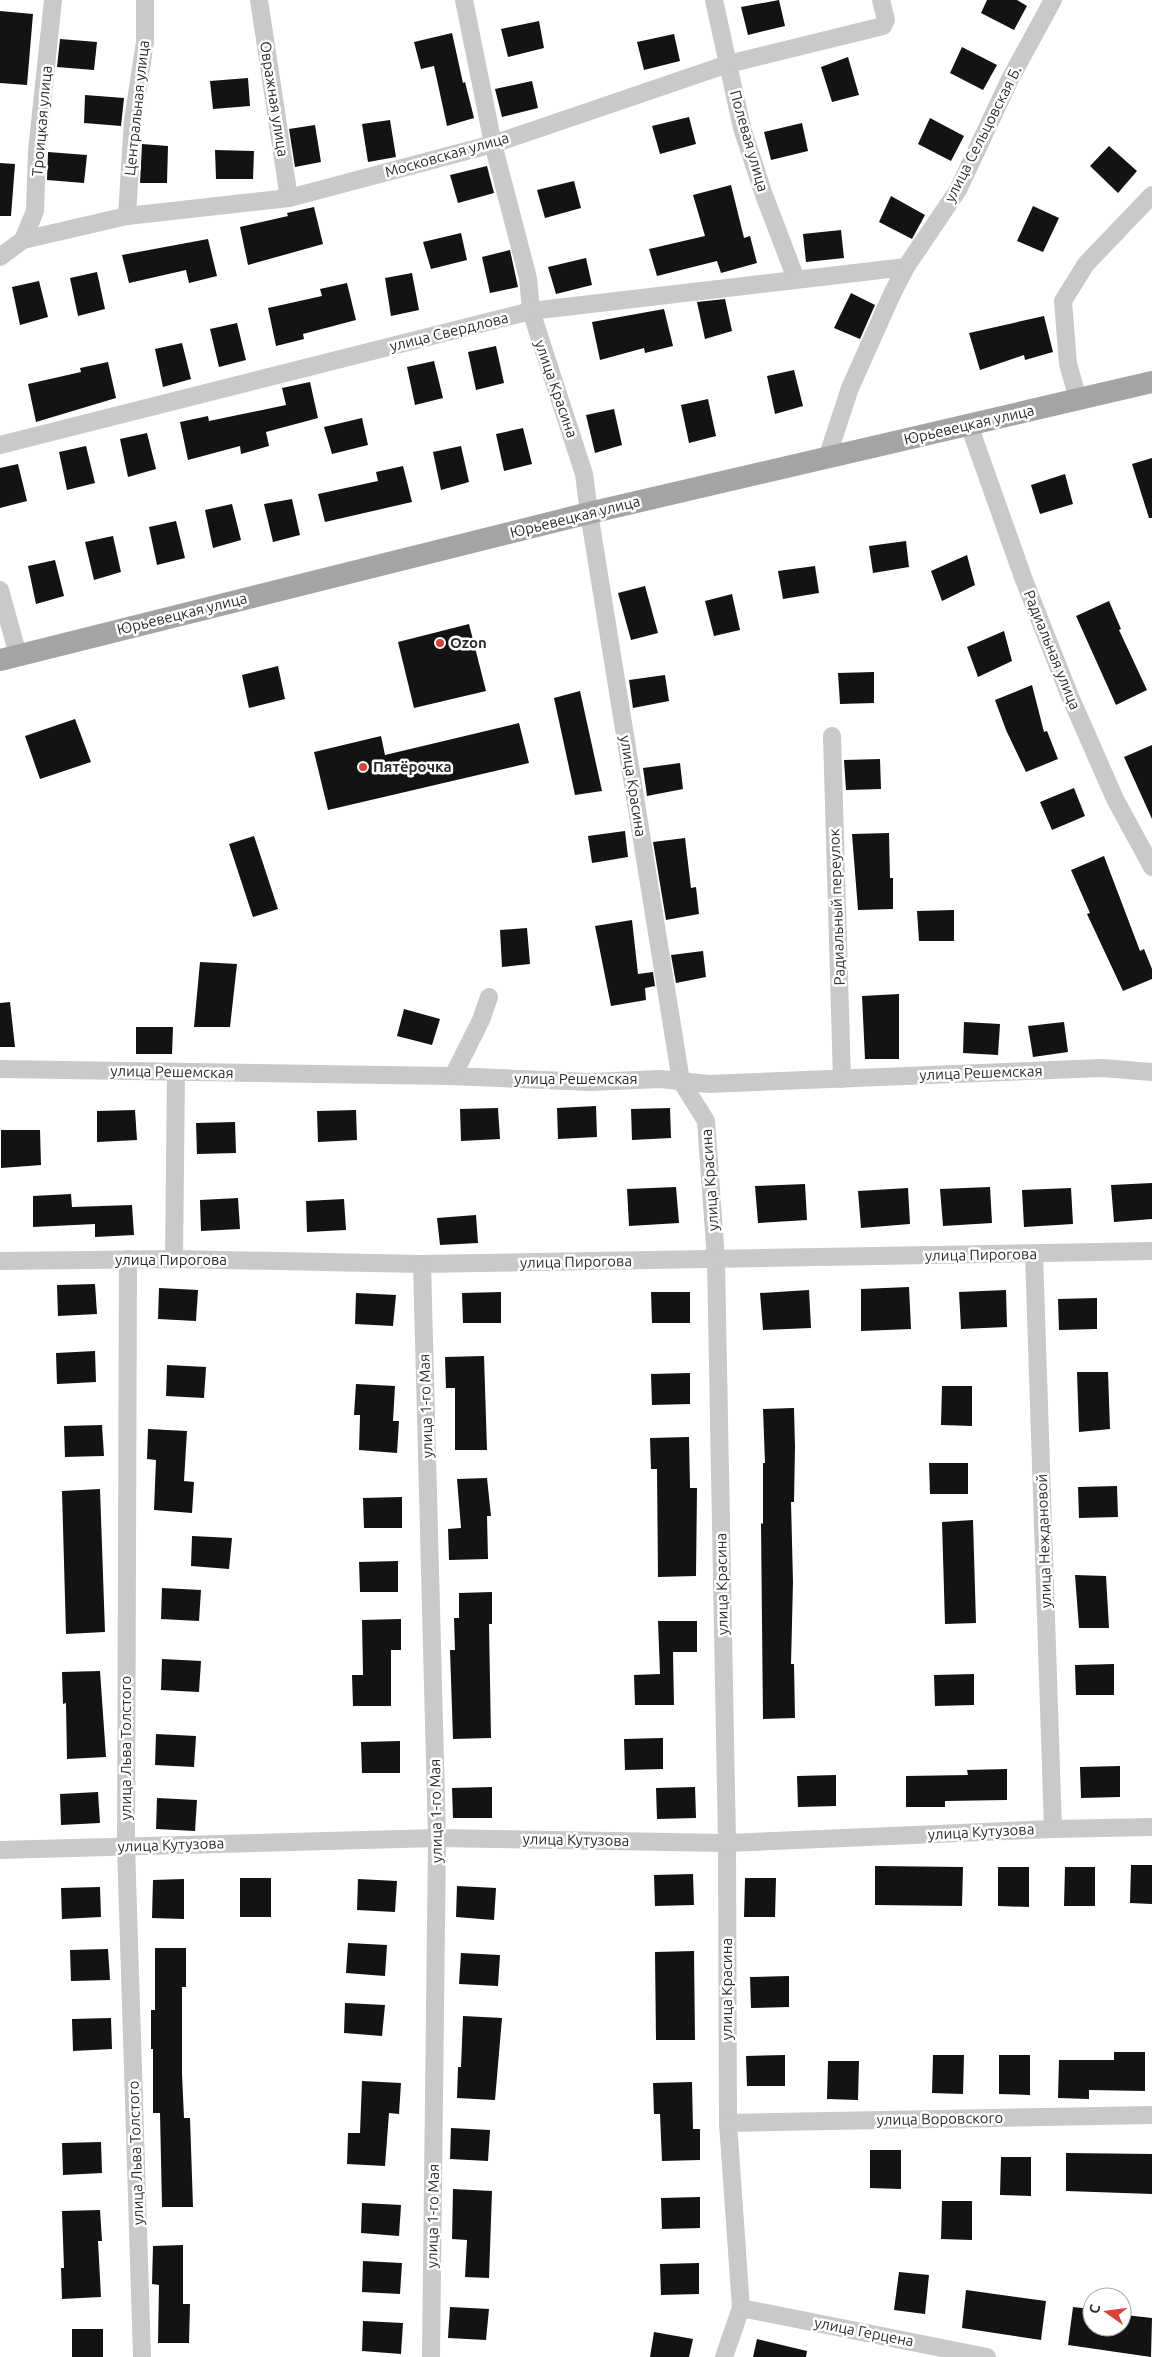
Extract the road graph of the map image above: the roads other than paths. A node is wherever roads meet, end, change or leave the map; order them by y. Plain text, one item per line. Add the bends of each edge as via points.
1 (53, 0) edge
2 (145, 0) edge
3 (260, 0) edge
4 (464, 0) edge
5 (714, 0) edge
6 (881, 0) edge
7 (1053, 0) edge
8 (728, 64) junction
9 (493, 144) junction
10 (1152, 195) edge
11 (289, 198) junction
12 (127, 216) junction
13 (23, 240) junction
14 (0, 258) edge
15 (906, 268) junction
16 (796, 279) junction
17 (531, 311) junction
18 (1152, 382) edge
19 (1078, 399) junction
20 (970, 425) junction
21 (0, 445) edge
22 (826, 458) junction
23 (589, 513) junction
24 (0, 590) edge
25 (9, 658) edge
26 (832, 736) dead end
27 (1152, 867) edge
28 (489, 998) dead end
29 (0, 1069) edge
30 (176, 1072) junction
31 (1152, 1072) edge
32 (453, 1076) junction
33 (842, 1079) junction
34 (681, 1081) junction
35 (1152, 1251) edge
36 (1034, 1254) junction
37 (128, 1259) junction
38 (174, 1259) junction
39 (716, 1260) junction
40 (0, 1261) edge
41 (422, 1264) junction
42 (1152, 1827) edge
43 (1053, 1829) junction
44 (437, 1838) junction
45 (726, 1844) junction
46 (126, 1846) junction
47 (0, 1850) edge
48 (1152, 2114) edge
49 (728, 2122) junction
50 (741, 2308) junction
51 (142, 2357) edge
52 (431, 2357) edge
53 (724, 2357) edge
54 (987, 2357) edge

1 - 13 street, Троицкая улица via 37,151 35,211
2 - 12 street, Центральная улица via 145,42 133,120
3 - 11 street, Овражная улица
4 - 9 street, улица Красина
5 - 8 street, Полевая улица
6 - 8 street, Московская улица via 886,20 883,26
7 - 15 street, улица Сельцовская Б. via 1010,79 958,190
8 - 9 street, Московская улица
8 - 16 street, Полевая улица via 745,136
9 - 11 street, Московская улица
9 - 17 street, улица Красина via 528,278
10 - 19 street via 1086,264 1063,301 1068,364
11 - 12 street, Московская улица
12 - 13 street, Московская улица
13 - 14 street, Московская улица
15 - 16 street, улица Свердлова
15 - 22 street, улица Сельцовская Б. via 850,388
16 - 17 street, улица Свердлова
17 - 21 street, улица Свердлова
17 - 23 street, улица Красина via 584,474
18 - 19 main road, Юрьевецкая улица
19 - 20 main road, Юрьевецкая улица
20 - 22 main road, Юрьевецкая улица
20 - 27 street, Радиальная улица via 1024,580 1069,694 1115,799
22 - 23 main road, Юрьевецкая улица
23 - 25 main road, Юрьевецкая улица
23 - 34 street, улица Красина
24 - 25 street
26 - 33 street, Радиальный переулок
28 - 32 street
29 - 30 street, улица Решемская
30 - 32 street, улица Решемская
30 - 38 street
31 - 33 street, улица Решемская via 1102,1068
32 - 34 street, улица Решемская via 591,1082
33 - 34 street, улица Решемская via 710,1084
34 - 39 street, улица Красина via 706,1121
35 - 36 street, улица Пирогова
36 - 39 street, улица Пирогова
36 - 43 street, улица Неждановой
37 - 38 street, улица Пирогова
37 - 40 street, улица Пирогова
37 - 46 street, улица Льва Толстого
38 - 41 street, улица Пирогова
39 - 41 street, улица Пирогова
39 - 45 street, улица Красина
41 - 44 street, улица 1-го Мая
42 - 43 street, улица Кутузова
43 - 45 street, улица Кутузова
44 - 45 street, улица Кутузова
44 - 46 street, улица Кутузова
44 - 52 street, улица 1-го Мая
45 - 49 street, улица Красина
46 - 47 street, улица Кутузова
46 - 51 street, улица Льва Толстого
48 - 49 street, улица Воровского
49 - 50 street, улица Красина
50 - 53 street, улица Красина
50 - 54 street, улица Герцена

